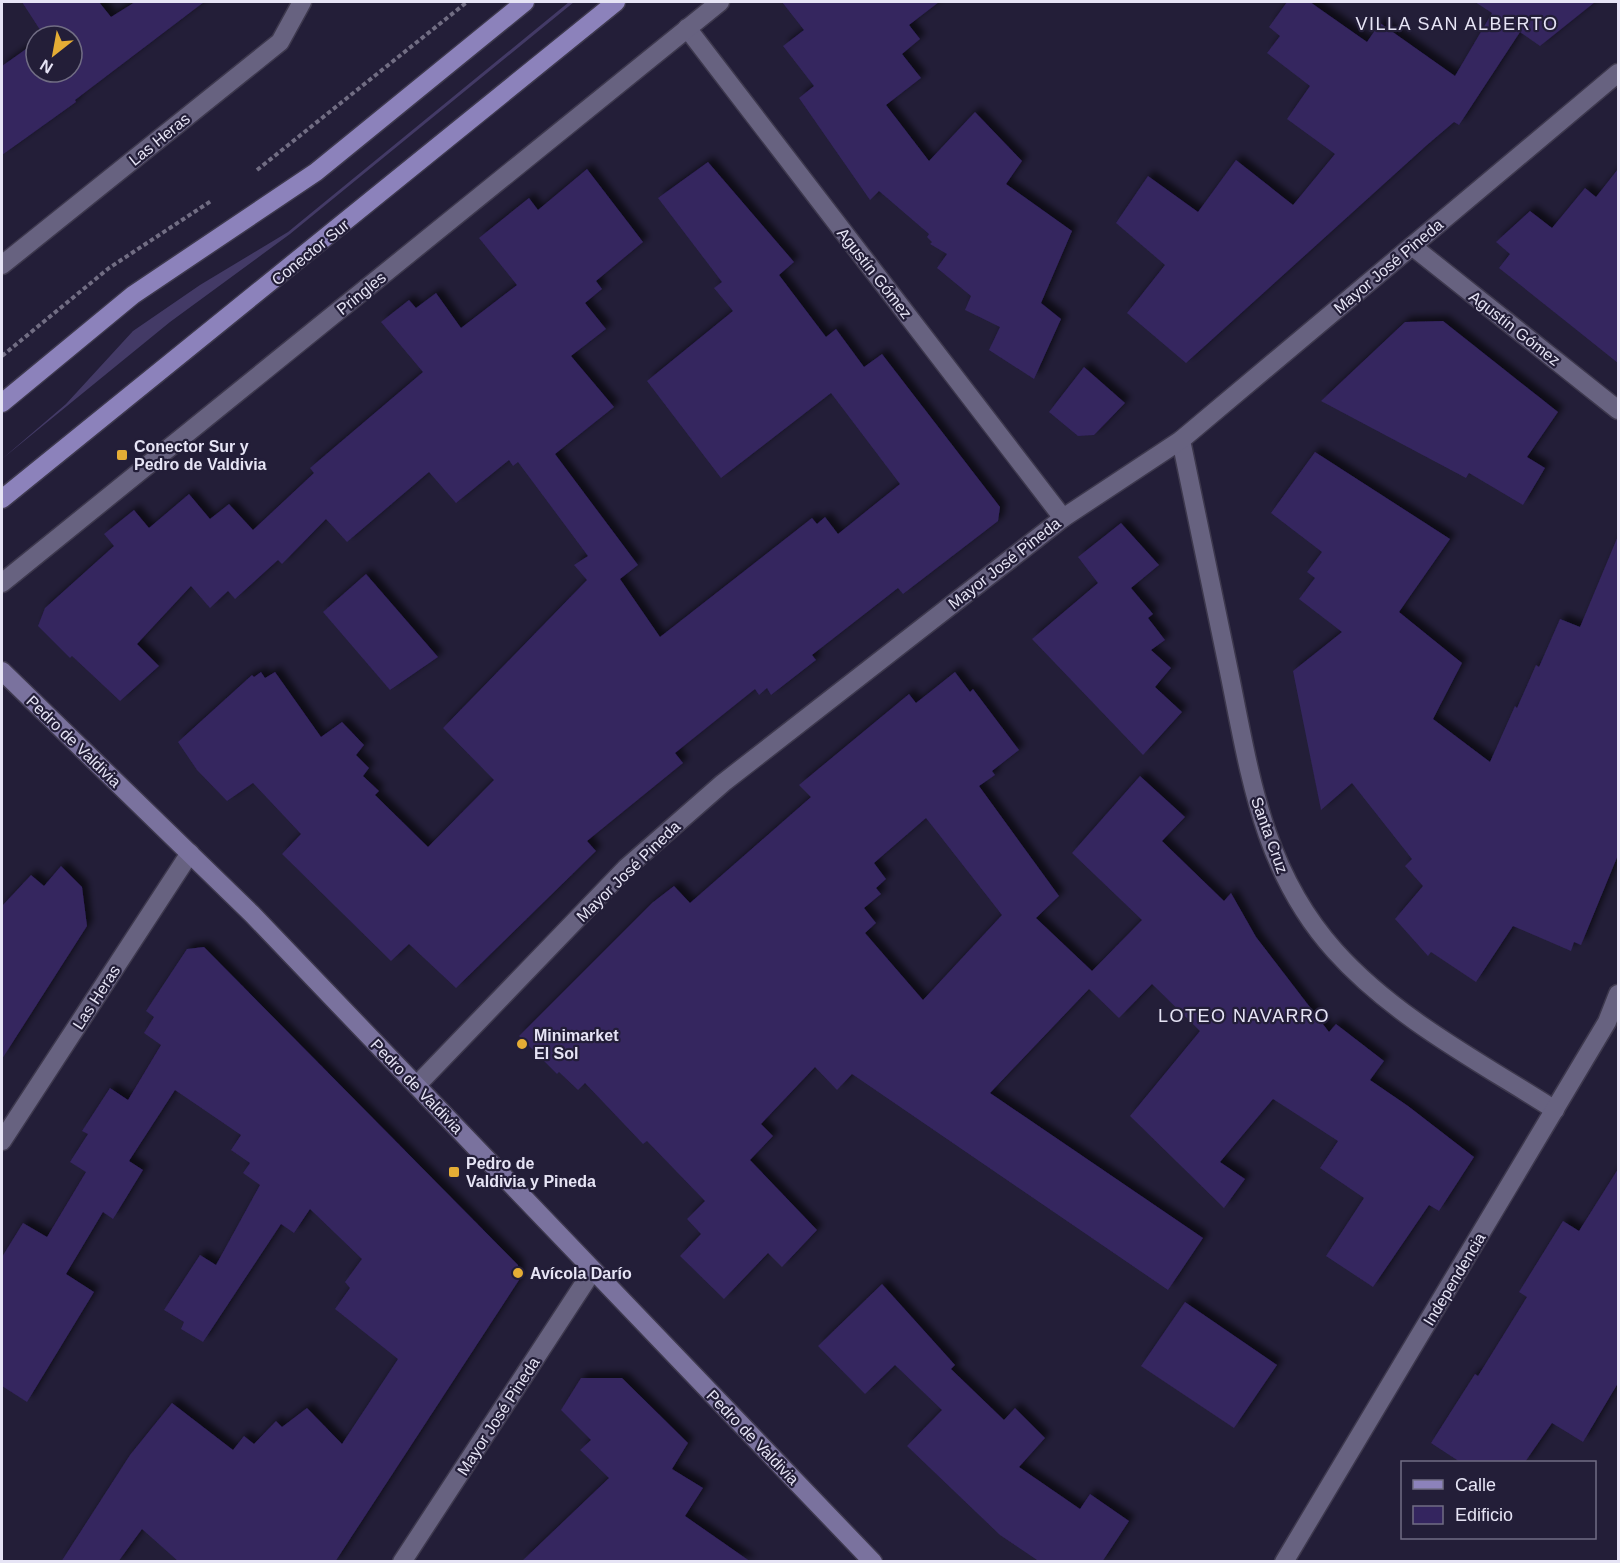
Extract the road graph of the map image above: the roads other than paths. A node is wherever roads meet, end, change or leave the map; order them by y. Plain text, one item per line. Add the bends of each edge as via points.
1 (302, 2) edge
2 (525, 2) edge
3 (616, 2) edge
4 (720, 2) edge
5 (687, 28) junction
6 (1618, 73) edge
7 (1412, 246) junction
8 (2, 265) edge
9 (2, 403) edge
10 (1618, 410) edge
11 (1181, 440) junction
12 (2, 499) edge
13 (1063, 518) junction
14 (2, 583) edge
15 (2, 671) edge
16 (190, 853) junction
17 (1618, 994) edge
18 (417, 1085) junction
19 (1555, 1110) junction
20 (2, 1142) edge
21 (593, 1270) junction
22 (402, 1562) edge
23 (873, 1562) edge
24 (1284, 1562) edge

1 - 8 street, Las Heras via 280,42
2 - 9 main road via 309,177 134,295
3 - 12 main road, Conector Sur
4 - 5 street, Pringles
5 - 13 street, Agustín Gómez
5 - 14 street, Pringles
6 - 7 street, Mayor José Pineda
7 - 10 street, Agustín Gómez
7 - 11 street, Mayor José Pineda
11 - 13 street, Mayor José Pineda
11 - 19 street, Santa Cruz via 1257,808 1285,876 1334,950 1370,986
13 - 18 street, Mayor José Pineda via 723,783 626,868
15 - 16 street, Pedro de Valdivia
16 - 18 street, Pedro de Valdivia
16 - 20 street, Las Heras
17 - 19 street, Independencia via 1607,1022
18 - 21 street, Pedro de Valdivia
19 - 24 street, Independencia
21 - 22 street, Mayor José Pineda
21 - 23 street, Pedro de Valdivia

